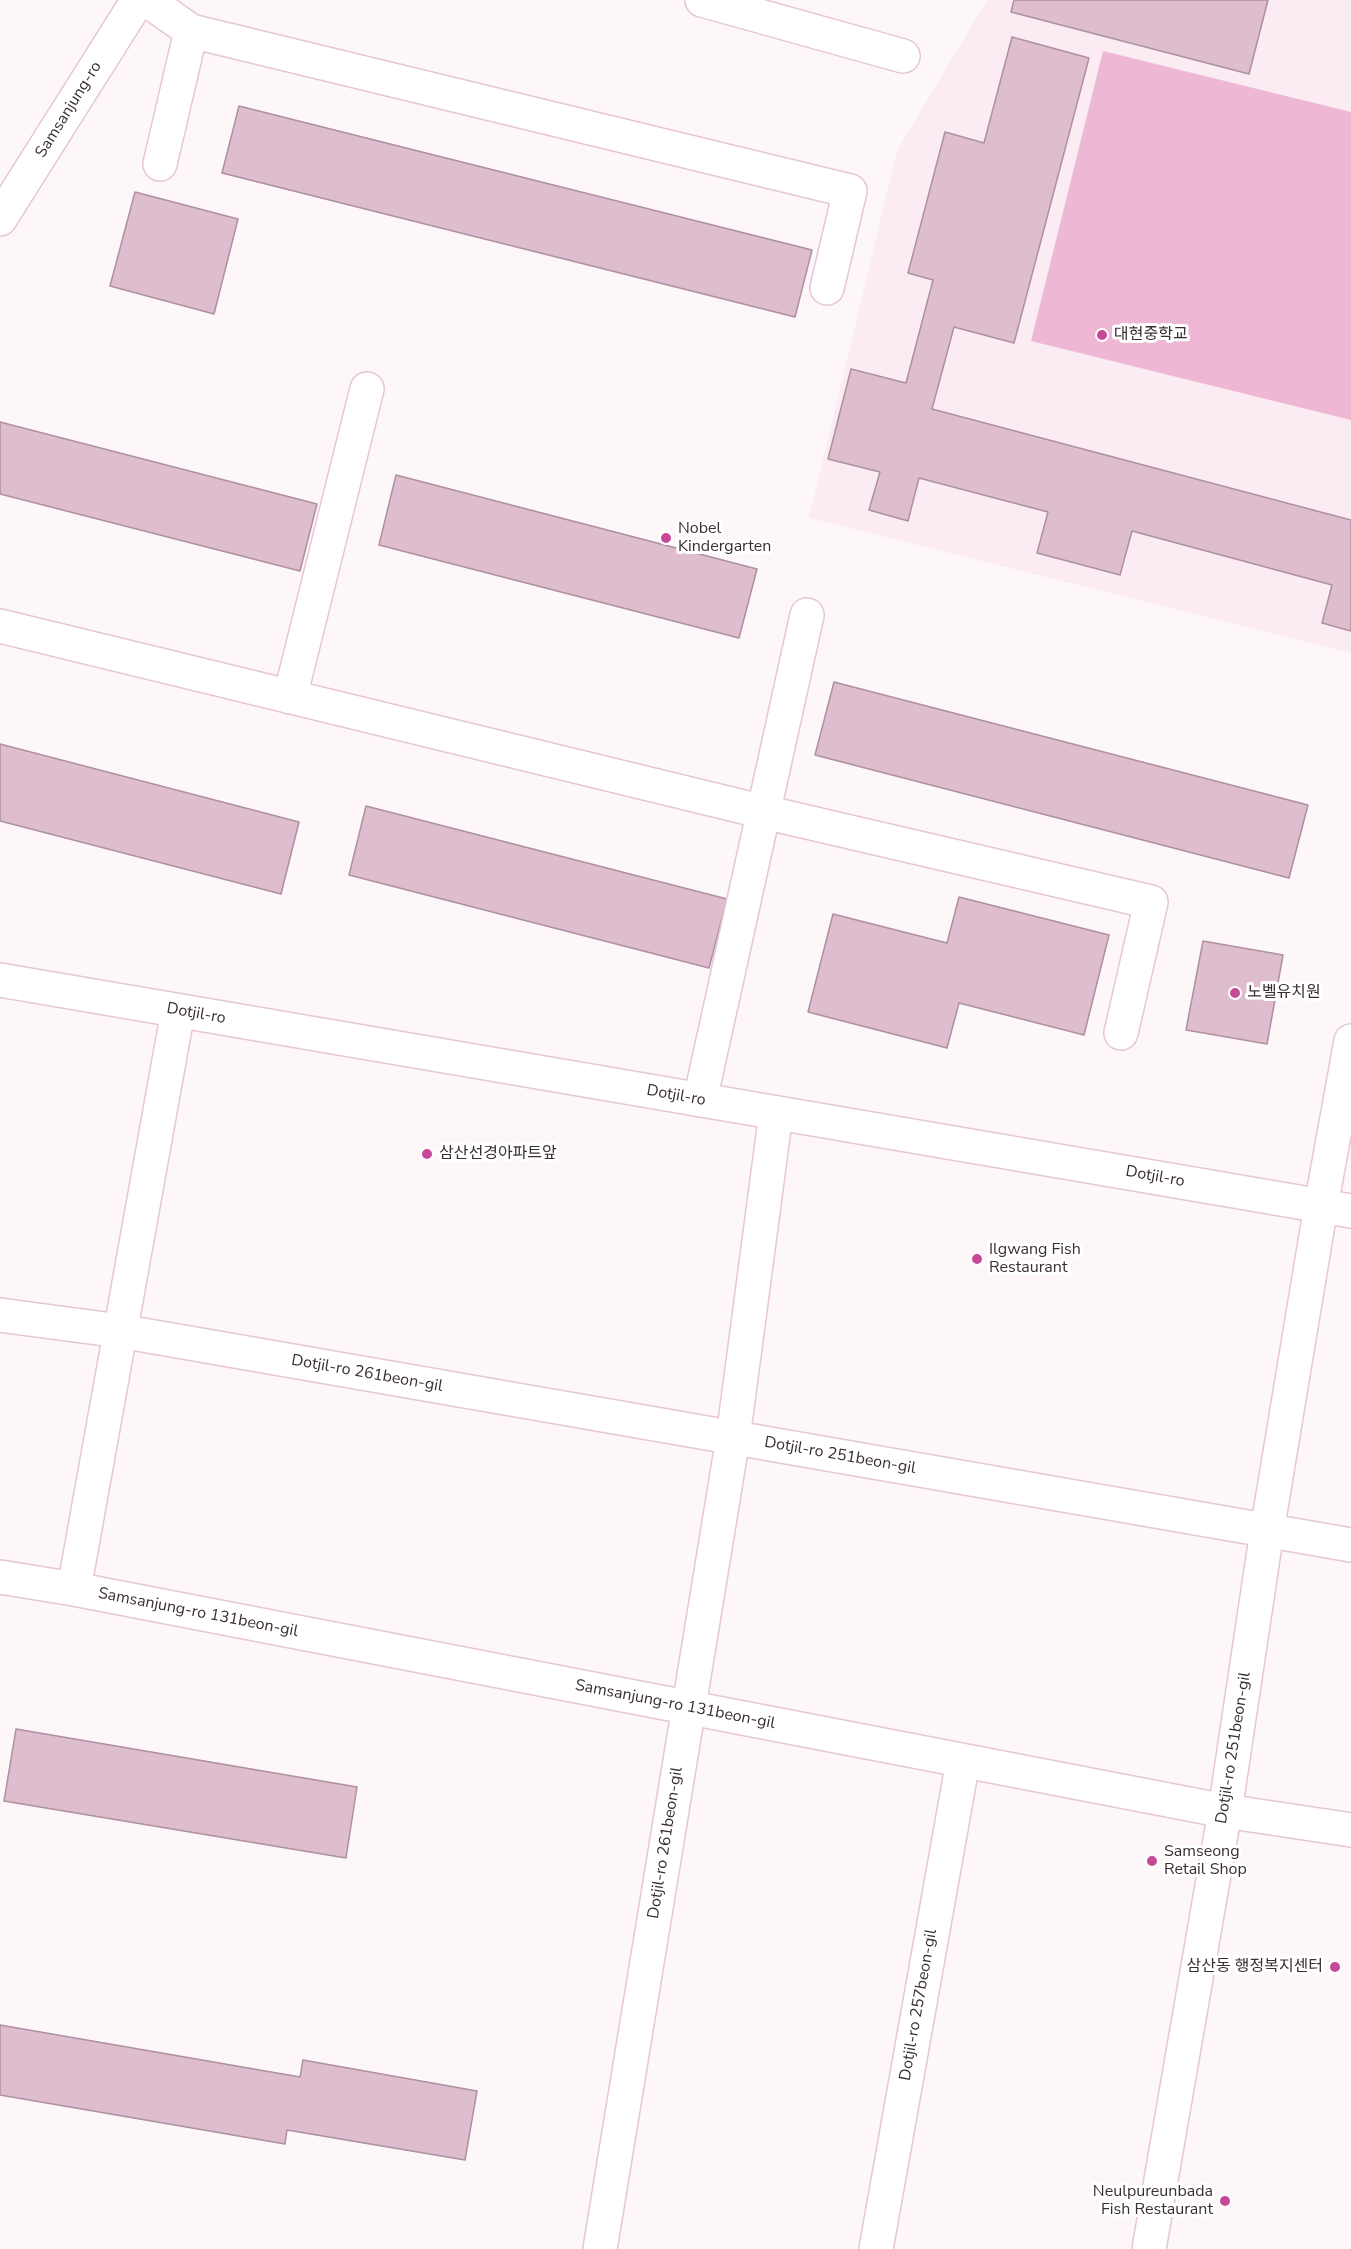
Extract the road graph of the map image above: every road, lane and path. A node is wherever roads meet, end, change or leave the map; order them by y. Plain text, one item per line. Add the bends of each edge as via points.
1 (138, 0) edge
2 (147, 0) edge
3 (702, 0) edge
4 (191, 31) junction
5 (903, 56) dead end
6 (160, 164) dead end
7 (0, 219) edge
8 (828, 288) dead end
9 (367, 388) dead end
10 (807, 615) dead end
11 (0, 626) edge
12 (290, 697) junction
13 (764, 812) junction
14 (0, 980) edge
15 (178, 1011) junction
16 (1120, 1033) dead end
17 (1351, 1041) edge
18 (700, 1100) junction
19 (776, 1113) junction
20 (1336, 1208) edge
21 (0, 1315) edge
22 (120, 1331) junction
23 (733, 1438) junction
24 (1267, 1531) junction
25 (1351, 1545) edge
26 (0, 1577) edge
27 (74, 1589) junction
28 (689, 1707) junction
29 (963, 1761) junction
30 (1225, 1811) junction
31 (1351, 1830) edge
32 (600, 2249) edge
33 (876, 2249) edge
34 (1149, 2249) edge

1 - 7 street, Samsanjung-ro
2 - 4 street
3 - 5 street
4 - 6 street
4 - 8 street via 850,191
9 - 12 street
10 - 13 street
11 - 12 street
12 - 13 street
13 - 16 street via 1152,902
13 - 18 street
14 - 15 street, Dotjil-ro
15 - 18 street, Dotjil-ro
15 - 22 street
17 - 20 street, Dotjil-ro 251beon-gil
18 - 19 street, Dotjil-ro
19 - 20 street, Dotjil-ro
19 - 23 street, Dotjil-ro 261beon-gil
20 - 24 street, Dotjil-ro 251beon-gil
21 - 22 street, Dotjil-ro 261beon-gil
22 - 23 street, Dotjil-ro 261beon-gil
22 - 27 street
23 - 24 street, Dotjil-ro 251beon-gil
23 - 28 street, Dotjil-ro 261beon-gil
24 - 25 street
24 - 30 street, Dotjil-ro 251beon-gil
26 - 27 street, Samsanjung-ro 131beon-gil
27 - 28 street, Samsanjung-ro 131beon-gil
28 - 29 street, Samsanjung-ro 131beon-gil
28 - 32 street, Dotjil-ro 261beon-gil
29 - 30 street, Samsanjung-ro 131beon-gil
29 - 33 street, Dotjil-ro 257beon-gil
30 - 31 street, Samsanjung-ro 131beon-gil
30 - 34 street, Dotjil-ro 251beon-gil

